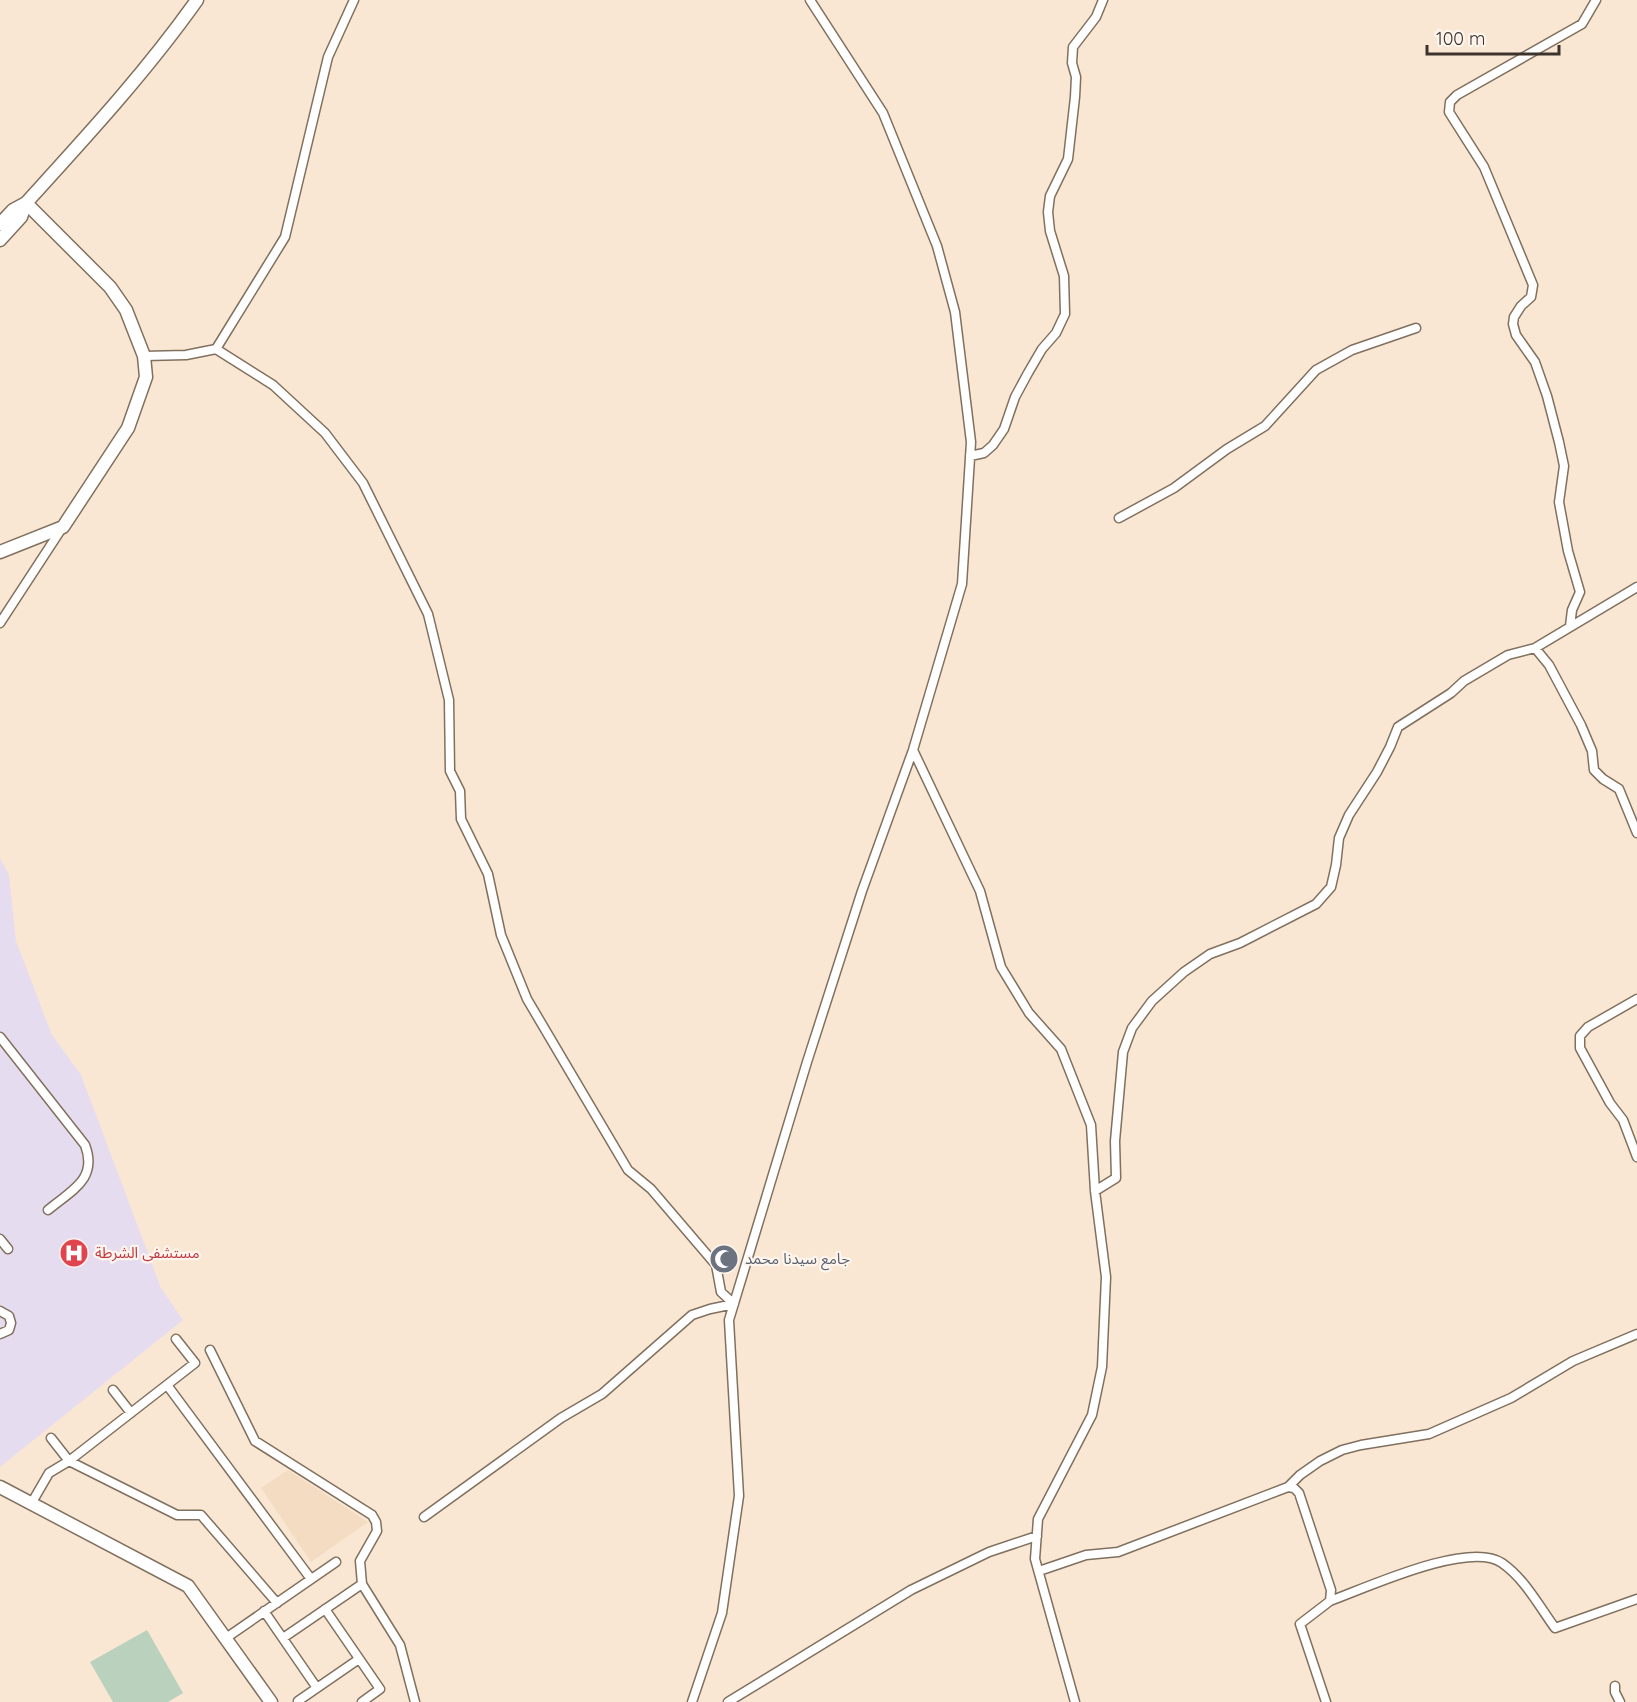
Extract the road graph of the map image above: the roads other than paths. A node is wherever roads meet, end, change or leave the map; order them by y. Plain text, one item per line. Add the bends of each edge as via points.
1 (197, 0) edge
2 (354, 0) edge
3 (810, 0) edge
4 (1103, 0) edge
5 (1596, 0) edge
6 (26, 203) junction
7 (0, 224) edge
8 (0, 240) edge
9 (1416, 328) dead end
10 (216, 349) junction
11 (144, 356) junction
12 (970, 456) junction
13 (1119, 518) dead end
14 (63, 527) junction
15 (0, 552) edge
16 (1637, 587) edge
17 (0, 623) edge
18 (1570, 626) junction
19 (1535, 648) junction
20 (913, 750) junction
21 (1637, 833) edge
22 (1637, 999) edge
23 (0, 1037) edge
24 (1637, 1157) edge
25 (1095, 1191) junction
26 (48, 1210) dead end
27 (0, 1239) edge
28 (8, 1249) dead end
29 (734, 1304) junction
30 (0, 1311) edge
31 (0, 1334) edge
32 (1637, 1334) edge
33 (176, 1339) dead end
34 (210, 1350) dead end
35 (167, 1385) junction
36 (113, 1390) dead end
37 (131, 1413) junction
38 (51, 1438) dead end
39 (69, 1461) junction
40 (0, 1487) edge
41 (1288, 1487) junction
42 (31, 1504) junction
43 (424, 1517) dead end
44 (1037, 1536) junction
45 (336, 1562) dead end
46 (1039, 1571) junction
47 (311, 1579) junction
48 (362, 1584) junction
49 (1637, 1599) edge
50 (1330, 1601) junction
51 (276, 1603) junction
52 (325, 1609) junction
53 (264, 1611) junction
54 (226, 1638) junction
55 (283, 1638) junction
56 (359, 1659) junction
57 (1615, 1686) dead end
58 (317, 1688) junction
59 (298, 1701) edge
60 (272, 1702) edge
61 (362, 1702) edge
62 (415, 1702) edge
63 (692, 1702) edge
64 (728, 1702) edge
65 (1075, 1702) edge
66 (1326, 1702) edge
67 (1620, 1702) edge

1 - 6 street via 106,115
2 - 10 street via 328,57 285,237
3 - 12 street via 883,113 937,246 955,312
4 - 12 street via 1096,17 1073,47 1076,97 1068,159 1050,196 1048,212 1064,276 1065,314 1015,397 1004,429 984,453
5 - 18 street via 1582,24 1457,95 1450,102 1449,112 1484,167 1533,285 1531,297 1521,306 1513,324 1538,370 1564,466 1559,502 1580,592
6 - 7 street
6 - 8 street via 21,217
6 - 11 street via 110,287 126,310
9 - 13 street via 1352,350 1316,370 1265,426 1174,488
10 - 11 street via 186,355
10 - 29 street via 273,385 325,433 363,483 428,614 449,700 450,771 460,791 461,819 488,874 501,935 527,999 628,1170 651,1189 716,1265 721,1292
11 - 14 street via 146,377 128,428
12 - 20 street via 962,584
14 - 15 street
14 - 17 street
16 - 18 street
18 - 19 street
19 - 21 street via 1549,665 1581,725 1592,751 1594,770 1619,789
19 - 25 street via 1508,655 1398,727 1377,772 1349,816 1339,838 1331,887 1316,904 1210,954 1152,1001 1132,1028 1123,1052 1116,1178
20 - 25 street via 980,891 1001,967 1029,1013 1061,1049 1091,1125
20 - 29 street via 862,891
22 - 24 street via 1588,1027 1580,1036 1580,1048 1623,1120
23 - 26 street via 85,1145 90,1158 89,1171 81,1183
25 - 44 street via 1106,1277 1102,1367 1092,1415 1038,1519
27 - 28 street
29 - 43 street via 692,1315 602,1394 561,1418
29 - 63 street via 729,1320 739,1496 722,1613
30 - 31 street via 9,1316 11,1323 9,1330
32 - 41 street via 1573,1361 1503,1402 1430,1434 1342,1450 1320,1461
33 - 35 street via 195,1364
34 - 48 street via 255,1441 372,1515 377,1531 360,1561
35 - 37 street
35 - 47 street
36 - 37 street
37 - 39 street
38 - 39 street
39 - 42 street via 49,1473
39 - 51 street via 177,1515 201,1515
40 - 42 street
41 - 46 street via 1118,1552 1086,1555
41 - 50 street via 1299,1493 1331,1590
42 - 54 street via 188,1586
44 - 46 street via 1035,1559
44 - 64 street via 989,1552 911,1590
45 - 47 street
46 - 65 street
47 - 51 street
48 - 52 street
48 - 62 street via 400,1645
49 - 50 street via 1555,1628 1522,1582 1501,1562 1478,1557 1441,1560
50 - 66 street via 1300,1624
51 - 53 street
52 - 55 street
52 - 56 street
53 - 54 street
53 - 55 street
54 - 60 street
55 - 58 street
56 - 58 street
56 - 61 street via 380,1689
57 - 67 street
58 - 59 street

